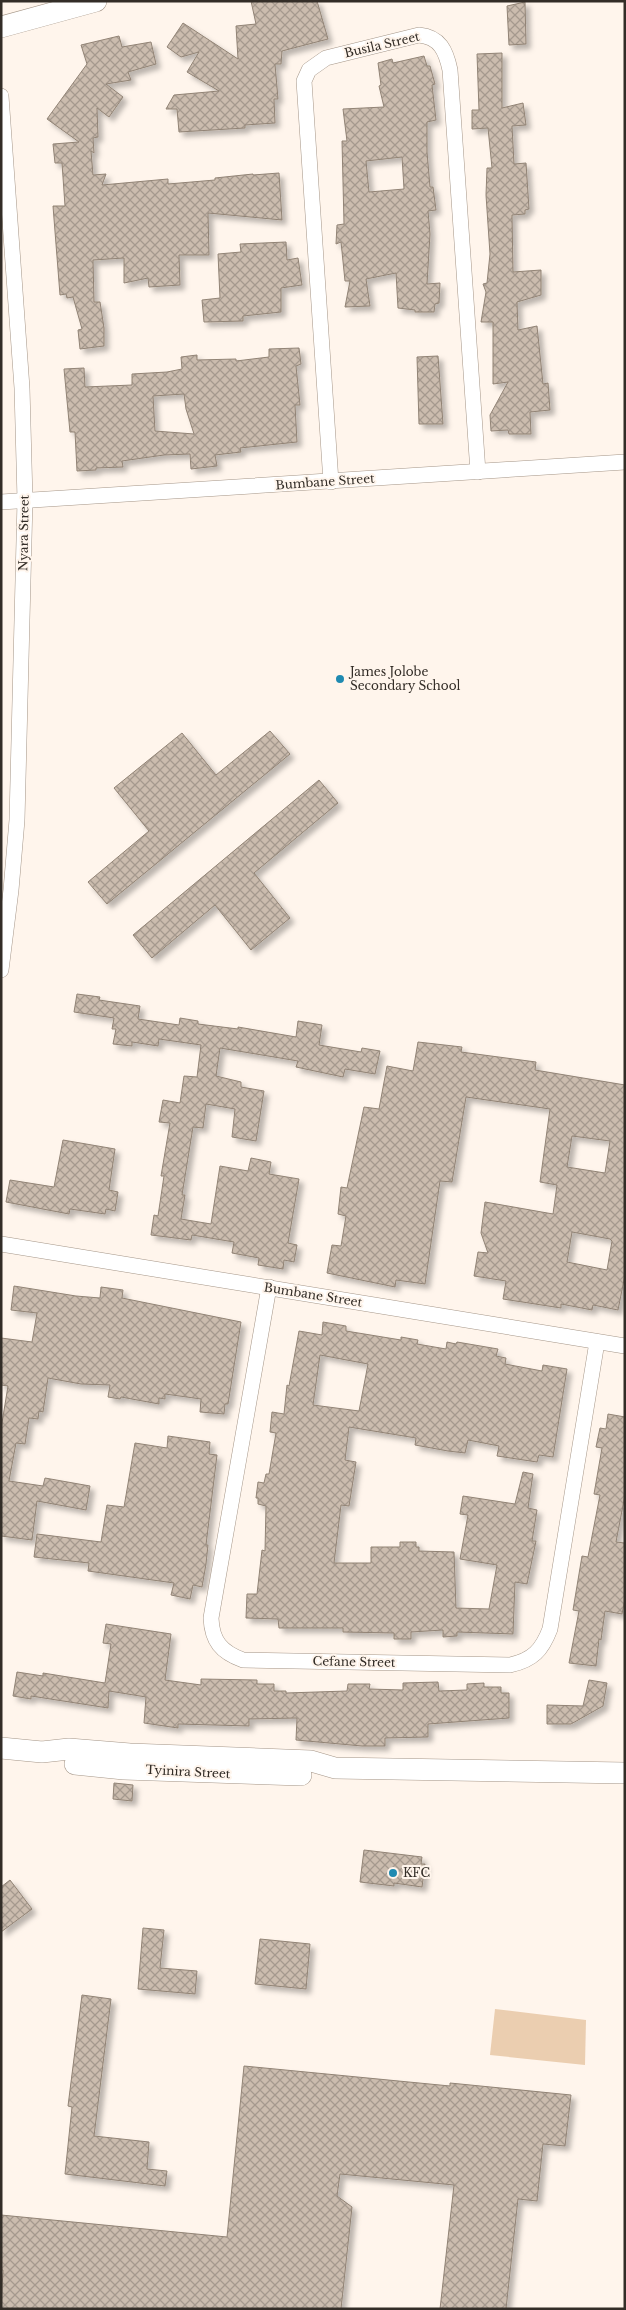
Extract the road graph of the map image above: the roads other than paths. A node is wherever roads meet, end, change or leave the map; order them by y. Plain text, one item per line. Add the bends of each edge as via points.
1 (96, 1) edge
2 (1, 27) edge
3 (1, 96) edge
4 (625, 462) edge
5 (478, 472) junction
6 (331, 482) junction
7 (25, 500) junction
8 (1, 502) edge
9 (1, 970) edge
10 (1, 1244) edge
11 (269, 1287) junction
12 (597, 1342) junction
13 (625, 1346) edge
14 (1, 1748) edge
15 (625, 1773) edge

1 - 2 street
3 - 7 street, Nyara Street via 22,388
4 - 5 street, Bumbane Street
5 - 6 street, Bumbane Street
5 - 6 street, Busila Street via 450,70 437,40 419,35 326,58 309,70 304,81
6 - 7 street, Bumbane Street
7 - 8 street, Bumbane Street
7 - 9 street, Nyara Street via 17,820
10 - 11 street, Bumbane Street
11 - 12 street, Bumbane Street
11 - 12 street, Cefane Street via 211,1618 211,1631 217,1644 229,1655 243,1660 510,1665 535,1656 550,1629
12 - 13 street, Bumbane Street
14 - 15 street, Tyinira Street via 310,1761 335,1768

